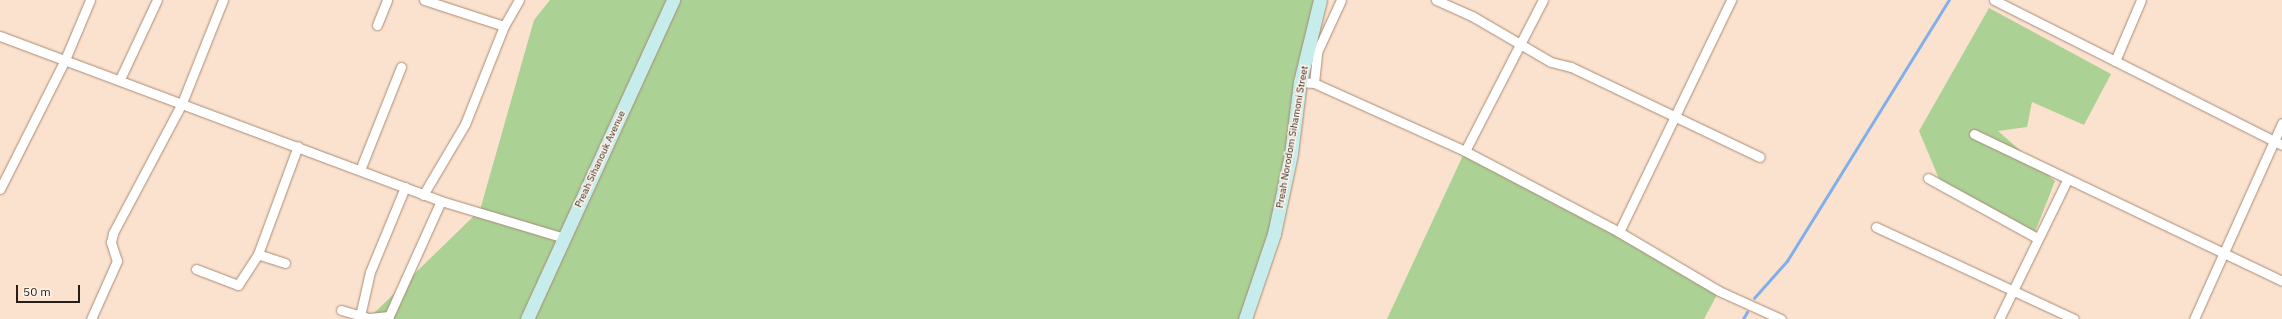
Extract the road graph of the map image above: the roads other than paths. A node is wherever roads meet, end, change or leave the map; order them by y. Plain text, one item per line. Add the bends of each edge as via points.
1 (90, 0) edge
2 (157, 0) edge
3 (224, 0) edge
4 (387, 0) edge
5 (424, 0) edge
6 (518, 0) edge
7 (673, 0) edge
8 (1320, 0) edge
9 (1341, 0) edge
10 (1436, 0) edge
11 (1543, 0) edge
12 (1731, 0) edge
13 (1994, 0) edge
14 (2141, 0) edge
15 (377, 25) dead end
16 (504, 26) junction
17 (0, 36) edge
18 (1522, 47) junction
19 (2115, 61) junction
20 (64, 62) junction
21 (401, 67) dead end
22 (120, 79) junction
23 (1300, 82) junction
24 (1314, 83) junction
25 (182, 103) junction
26 (1675, 117) junction
27 (2282, 123) edge
28 (1974, 134) dead end
29 (2278, 143) edge
30 (298, 146) junction
31 (1464, 150) junction
32 (1760, 157) dead end
33 (360, 170) junction
34 (1928, 178) dead end
35 (2067, 180) junction
36 (405, 187) junction
37 (0, 189) edge
38 (424, 195) junction
39 (441, 201) junction
40 (1876, 226) dead end
41 (1619, 232) junction
42 (564, 238) junction
43 (2037, 238) junction
44 (258, 254) junction
45 (2223, 256) junction
46 (285, 263) dead end
47 (196, 269) dead end
48 (2282, 281) edge
49 (2013, 290) junction
50 (341, 310) dead end
51 (360, 316) junction
52 (91, 319) edge
53 (527, 319) edge
54 (1245, 319) edge
55 (1781, 319) edge
56 (1999, 319) edge
57 (2074, 319) edge
58 (2194, 319) edge

1 - 20 street
2 - 22 street
3 - 25 street
4 - 15 street
5 - 16 street
6 - 16 street
7 - 42 street, Preah Sihanouk Avenue
8 - 23 street, Preah Norodom Sihamoni Street
9 - 24 street via 1317,52
10 - 18 street via 1472,16
11 - 18 street
12 - 26 street
13 - 19 street
14 - 19 street
16 - 38 street via 465,124
17 - 20 street
18 - 26 street
18 - 31 street
19 - 29 street
20 - 22 street
20 - 37 street
21 - 33 street
22 - 25 street
23 - 24 street
23 - 54 street, Preah Norodom Sihamoni Street via 1274,234
24 - 31 street
25 - 30 street
25 - 52 street via 113,233 111,242 117,261
26 - 32 street
26 - 41 street
27 - 29 street
28 - 35 street
29 - 45 street
30 - 33 street
30 - 44 street
31 - 41 street
33 - 36 street
34 - 43 street
35 - 43 street
35 - 45 street
36 - 38 street
36 - 51 street via 370,272
38 - 39 street
39 - 42 street
39 - 51 street via 391,314 386,318
40 - 49 street
41 - 55 street via 1719,291
42 - 53 street, Preah Sihanouk Avenue
43 - 49 street
44 - 46 street
44 - 47 street via 238,285
45 - 48 street
45 - 58 street
49 - 56 street
49 - 57 street
50 - 51 street

